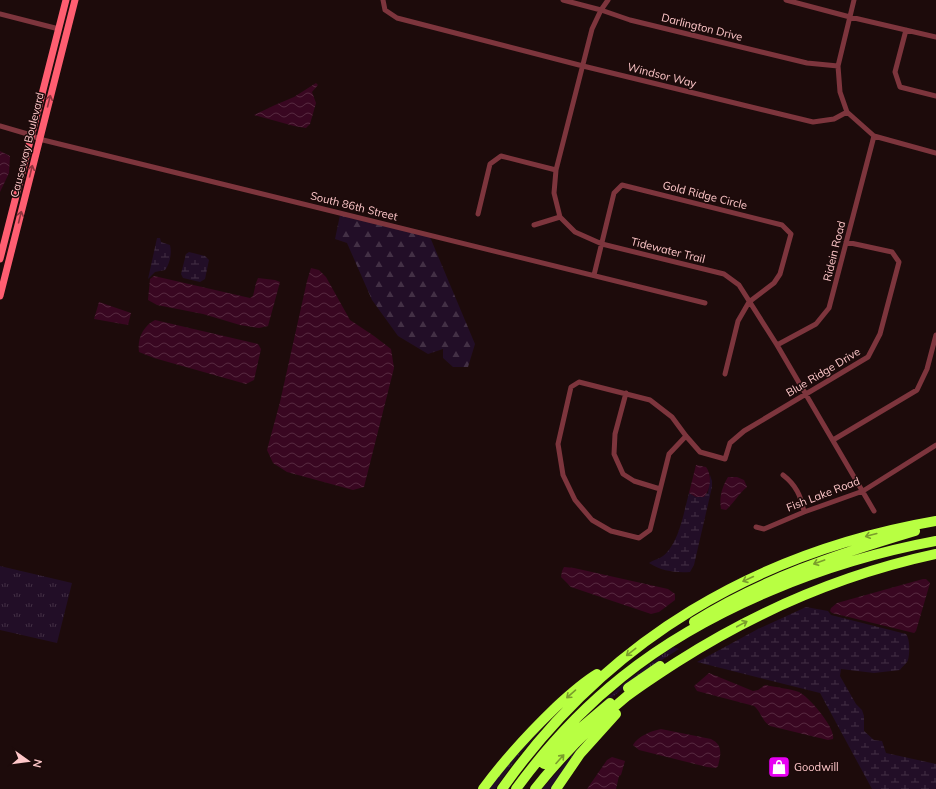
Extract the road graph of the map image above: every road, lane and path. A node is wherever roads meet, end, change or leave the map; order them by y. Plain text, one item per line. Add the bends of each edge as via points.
1 (66, 0) edge
2 (70, 0) edge
3 (74, 0) edge
4 (383, 0) edge
5 (563, 0) edge
6 (608, 0) edge
7 (786, 0) edge
8 (854, 0) edge
9 (601, 10) junction
10 (0, 14) edge
11 (850, 17) junction
12 (58, 29) junction
13 (906, 30) junction
14 (936, 37) edge
15 (63, 46) junction
16 (583, 66) junction
17 (838, 66) junction
18 (936, 96) edge
19 (847, 112) junction
20 (0, 126) edge
21 (31, 134) junction
22 (874, 136) junction
23 (39, 139) junction
24 (936, 153) edge
25 (556, 170) junction
26 (478, 214) dead end
27 (560, 217) junction
28 (9, 223) junction
29 (534, 225) dead end
30 (846, 242) junction
31 (602, 244) junction
32 (0, 259) edge
33 (594, 276) junction
34 (5, 278) junction
35 (0, 296) edge
36 (749, 302) junction
37 (705, 303) dead end
38 (936, 335) edge
39 (777, 345) junction
40 (725, 374) dead end
41 (626, 393) junction
42 (806, 394) junction
43 (686, 436) junction
44 (833, 440) junction
45 (936, 445) edge
46 (783, 475) dead end
47 (660, 489) junction
48 (862, 491) junction
49 (874, 511) dead end
50 (804, 512) junction
51 (936, 521) edge
52 (936, 524) edge
53 (756, 527) dead end
54 (936, 541) edge
55 (936, 554) edge
56 (680, 634) junction
57 (688, 652) junction
58 (614, 665) junction
59 (647, 682) junction
60 (483, 789) edge
61 (502, 789) edge
62 (516, 789) edge
63 (521, 789) edge
64 (535, 789) edge
65 (556, 789) edge

1 - 12 main road, Causeway Boulevard
2 - 15 main road via 62,32
3 - 15 main road, Causeway Boulevard
4 - 16 street, Windsor Way via 385,10 396,18
5 - 9 street, Darlington Drive
6 - 9 street
7 - 11 street
8 - 11 street
9 - 16 street via 592,29
9 - 17 street, Darlington Drive via 630,20 807,63
10 - 12 street
11 - 13 street
11 - 17 street
12 - 21 main road, Causeway Boulevard
13 - 14 street
13 - 18 street via 895,72 900,87
23 -> 15 main road, Causeway Boulevard
16 - 19 street, Windsor Way via 813,122 834,119
16 - 25 street
17 - 19 street via 840,92
19 - 22 street
20 - 21 street, South 86th Street
21 - 23 street, South 86th Street
21 - 28 main road, Causeway Boulevard
22 - 24 street
22 - 30 street, Ridein Road
23 - 33 street, South 86th Street
34 -> 23 main road, Causeway Boulevard
25 - 26 street via 501,156 490,164
25 - 27 street via 554,193
27 - 29 street
27 - 31 street, Tidewater Trail via 575,232
28 - 32 main road, Causeway Boulevard
28 - 34 main road via 10,236 1,273
30 - 39 street, Ridein Road via 829,308 816,324
30 - 42 street, Blue Ridge Drive via 892,252 898,262 880,334 868,357
31 - 33 street, Gold Ridge Circle
31 - 36 street, Tidewater Trail via 724,274 739,285
31 - 36 street, Gold Ridge Circle via 614,193 622,185 782,225 791,234 780,274 774,283
33 - 37 street, South 86th Street
34 - 35 main road, Causeway Boulevard
36 - 39 street, Tidewater Trail
36 - 40 street via 738,320
38 - 44 street via 927,369 917,390
39 - 42 street, Tidewater Trail
41 - 43 street via 650,400 672,417
41 - 47 street via 615,434 614,454 623,474 634,481
41 - 47 street via 579,382 571,387 558,444 563,475 575,500 592,520 612,531 639,538 650,530
42 - 43 street, Blue Ridge Drive via 744,431 730,443 725,459 700,452
42 - 44 street, Tidewater Trail
43 - 47 street via 669,454
44 - 48 street, Tidewater Trail
45 - 48 street, Fish Lake Road
46 - 50 street via 793,482 802,500
48 - 49 street, Tidewater Trail
48 - 50 street, Fish Lake Road
50 - 53 street, Fish Lake Road via 764,529
51 -> 58 highway via 907,526 830,547 751,578 715,596 664,628
52 -> 56 highway via 795,571 733,600
54 - 56 highway via 874,555 812,575 748,601
57 -> 55 highway via 757,616 824,587 879,568
56 - 62 highway via 622,677 574,721
57 - 59 highway
57 - 63 highway via 646,674 598,712 550,757
58 -> 60 highway via 587,680 555,709 524,740
58 - 61 highway via 572,704 524,759
64 -> 59 highway via 586,733
59 - 65 highway via 591,741

